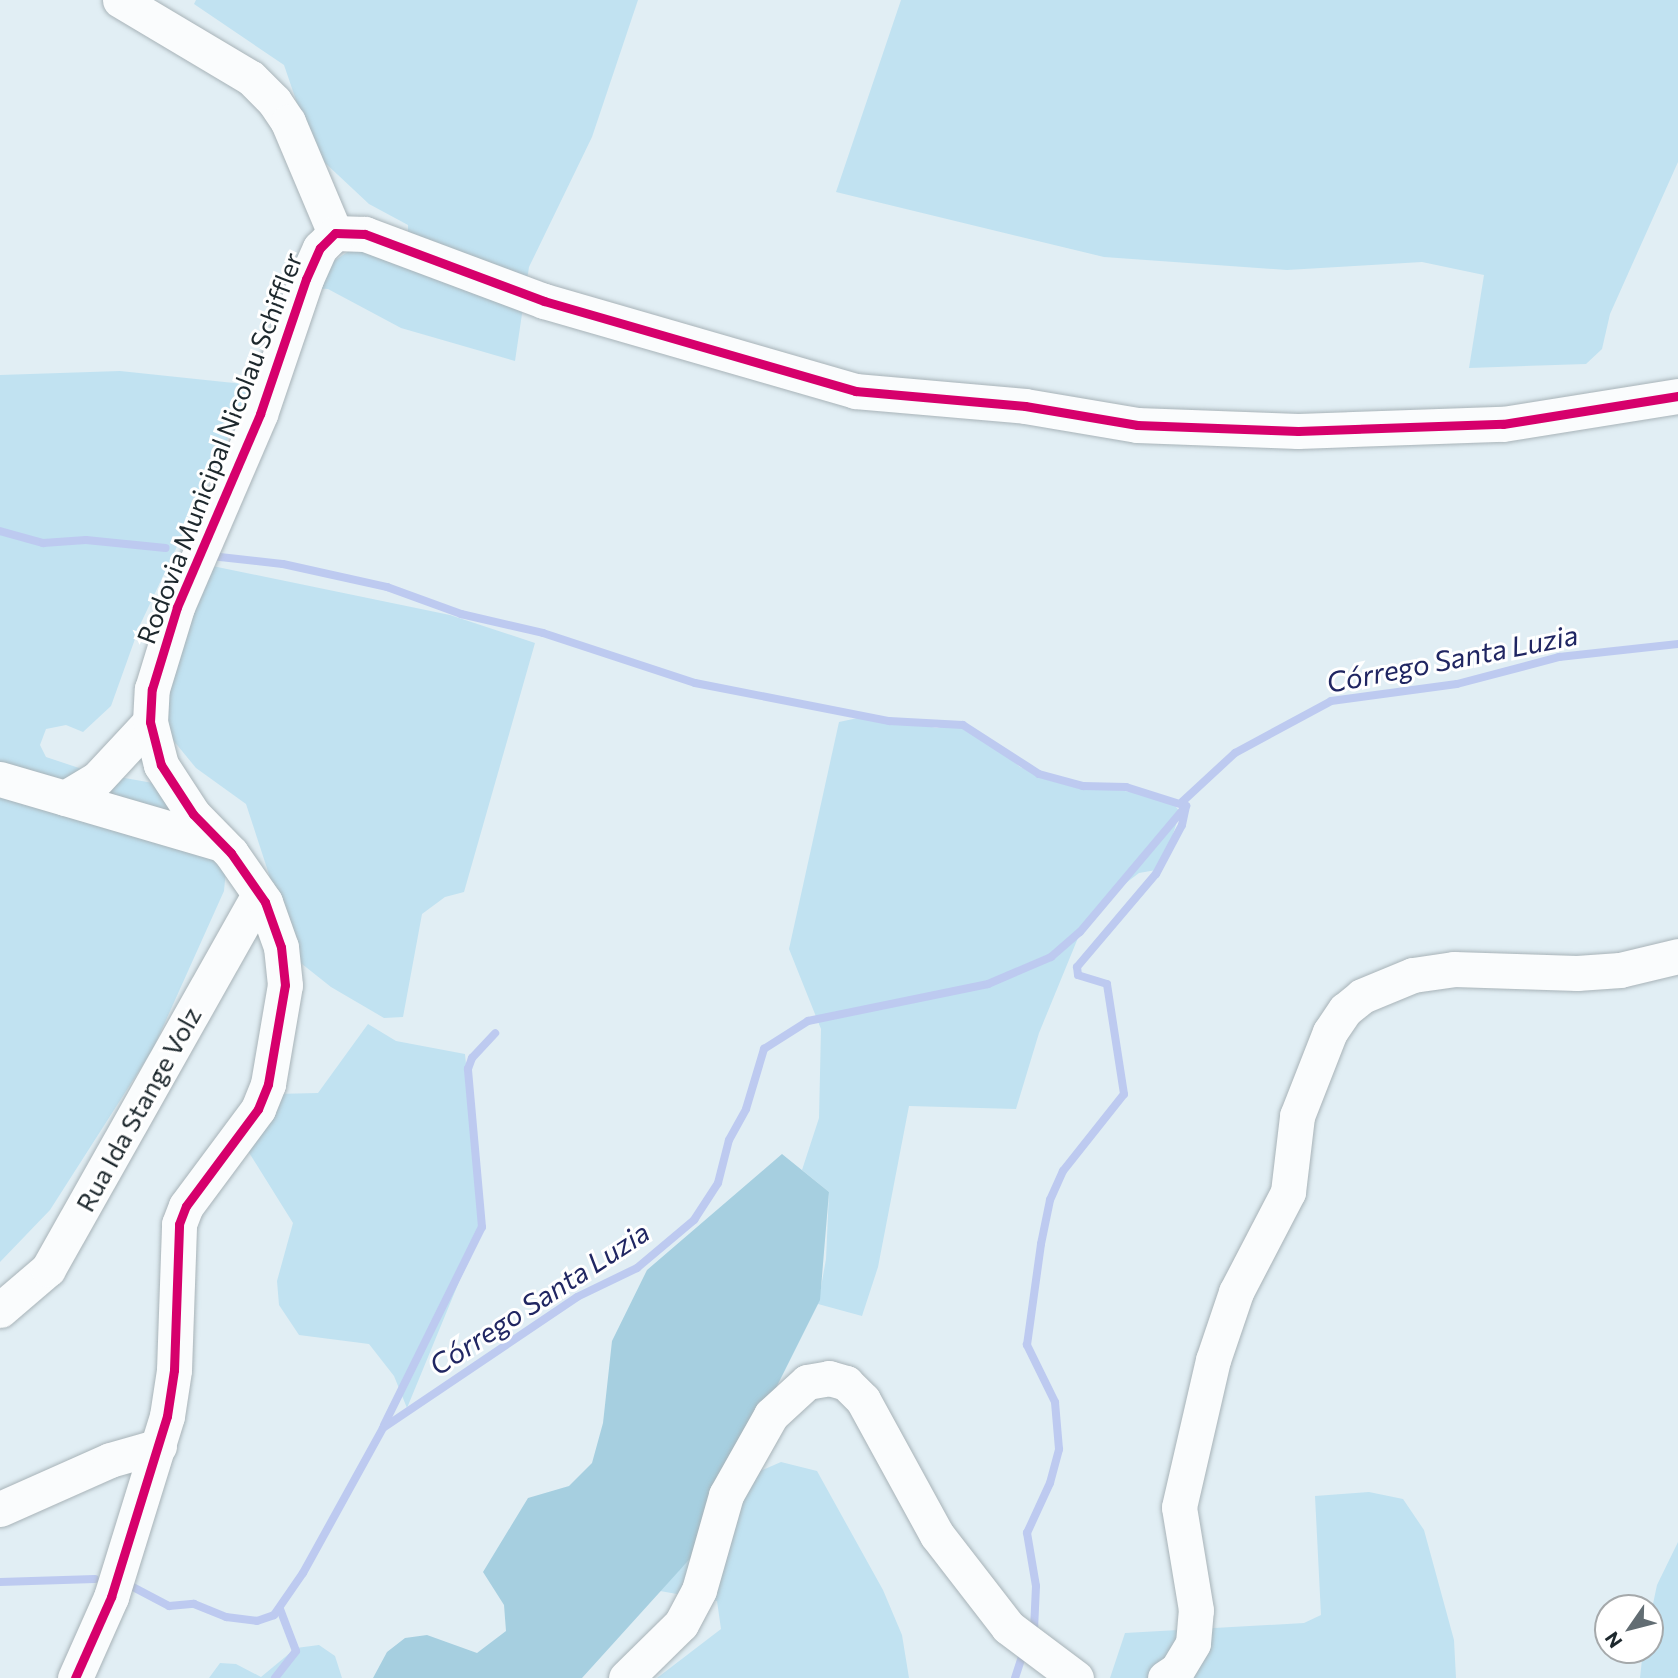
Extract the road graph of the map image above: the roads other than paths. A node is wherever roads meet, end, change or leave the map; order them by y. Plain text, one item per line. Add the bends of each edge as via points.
1 (120, 0) edge
2 (335, 233) junction
3 (1678, 396) edge
4 (150, 722) junction
5 (0, 779) edge
6 (65, 798) junction
7 (222, 844) junction
8 (259, 894) junction
9 (1678, 956) edge
10 (0, 1310) edge
11 (159, 1447) junction
12 (0, 1509) edge
13 (75, 1678) edge
14 (626, 1678) edge
15 (1076, 1678) edge
16 (1165, 1678) edge

1 - 2 street via 251,78 274,101 288,122
2 - 3 street, Rodovia Municipal Nicolau Schiffler via 365,234 544,301 855,391 1025,406 1138,425 1298,431 1503,424
2 - 4 street, Rodovia Municipal Nicolau Schiffler via 320,248 306,279 260,414 177,607 156,671
4 - 6 street via 97,779
4 - 7 street, Rodovia Municipal Nicolau Schiffler via 161,765 193,814
5 - 6 street
6 - 7 street
7 - 8 street, Rodovia Municipal Nicolau Schiffler
8 - 10 street, Rua Ida Stange Volz via 48,1269
8 - 11 street, Rodovia Municipal Nicolau Schiffler via 273,921 285,965 268,1084 247,1129 186,1206 179,1224 174,1370
9 - 16 street via 1577,973 1454,969 1426,973 1384,984 1345,1010 1330,1032 1297,1116 1288,1192 1236,1292 1213,1360 1179,1507 1196,1610 1193,1643 1177,1670
11 - 12 street via 110,1460
11 - 13 street, Rodovia Municipal Nicolau Schiffler via 111,1597
14 - 15 street via 681,1624 699,1590 726,1495 771,1415 807,1382 829,1378 846,1383 863,1400 937,1535 1008,1627

